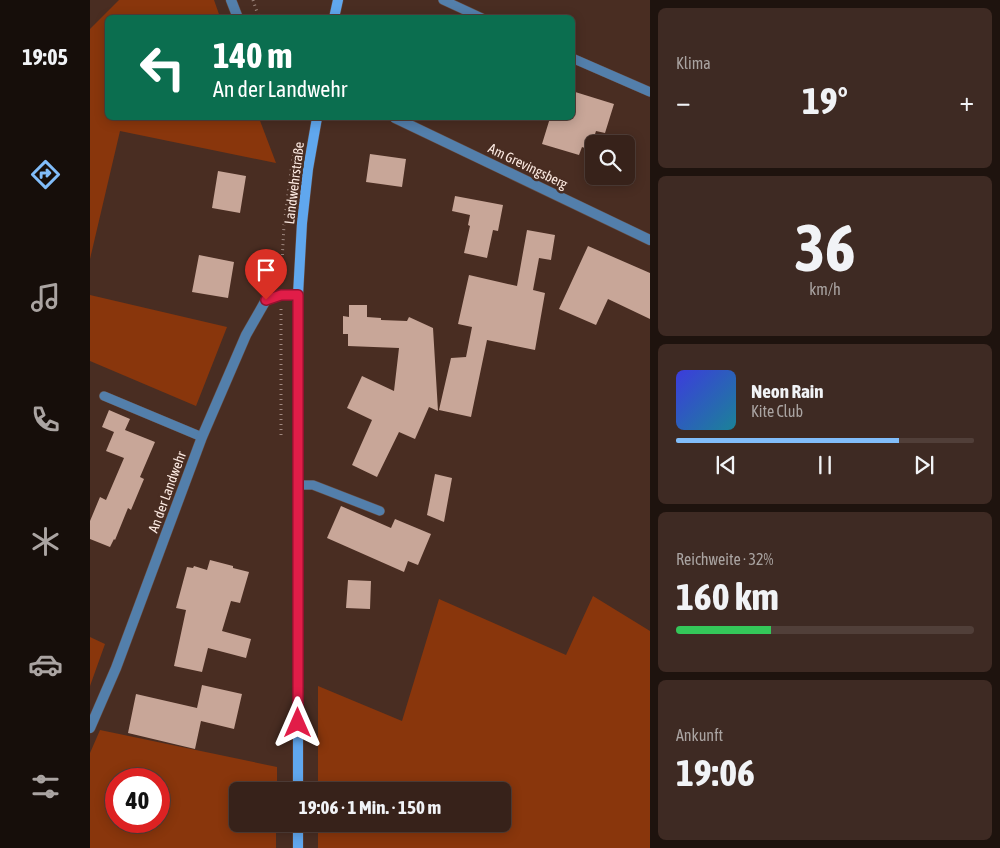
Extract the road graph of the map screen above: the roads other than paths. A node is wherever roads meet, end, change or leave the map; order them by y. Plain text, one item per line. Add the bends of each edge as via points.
1 (231, 0) edge
2 (338, 0) edge
3 (443, 0) edge
4 (237, 15) edge
5 (335, 15) edge
6 (476, 15) edge
7 (575, 59) edge
8 (650, 92) edge
9 (316, 120) edge
10 (399, 120) edge
11 (650, 240) edge
12 (298, 295) junction
13 (104, 396) dead end
14 (202, 437) junction
15 (298, 485) junction
16 (380, 511) dead end
17 (90, 728) edge
18 (298, 782) edge
19 (298, 832) edge
20 (298, 848) edge

1 - 4 street
2 - 5 street
3 - 6 lane
7 - 8 lane
9 - 12 street, Landwehrstraße via 303,214
10 - 11 street, Am Grevingsberg
12 - 14 street, An der Landwehr via 281,295 266,300 246,335
12 - 15 street, Landwehrstraße
13 - 14 lane
14 - 17 street, An der Landwehr via 116,668
15 - 16 lane via 313,485
15 - 18 street, Landwehrstraße
19 - 20 street

